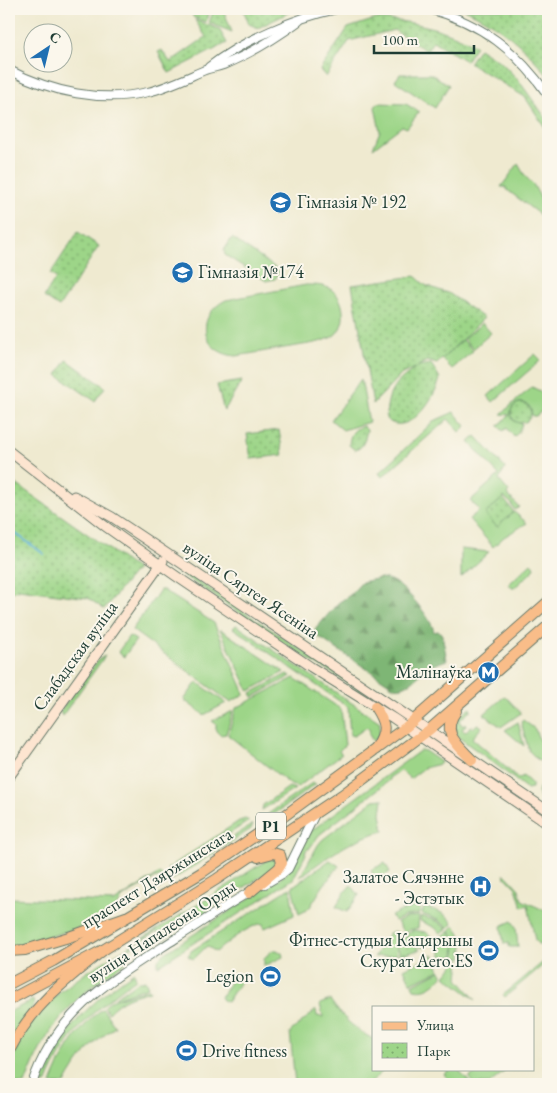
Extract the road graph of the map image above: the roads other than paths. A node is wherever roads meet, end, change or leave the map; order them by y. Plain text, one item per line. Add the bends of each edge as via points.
1 (336, 9) edge
2 (429, 9) edge
3 (9, 70) edge
4 (548, 95) edge
5 (9, 451) edge
6 (51, 484) junction
7 (168, 554) junction
8 (160, 565) junction
9 (548, 602) edge
10 (548, 626) edge
11 (464, 701) junction
12 (375, 707) junction
13 (414, 720) junction
14 (406, 727) junction
15 (429, 730) junction
16 (420, 737) junction
17 (374, 752) junction
18 (472, 760) junction
19 (9, 777) edge
20 (548, 812) edge
21 (316, 813) junction
22 (548, 824) edge
23 (245, 861) junction
24 (249, 893) junction
25 (126, 917) junction
26 (103, 950) junction
27 (9, 952) edge
28 (9, 984) edge
29 (9, 1000) edge
30 (9, 1051) edge
31 (32, 1084) edge

1 - 3 street via 281,26 186,79 131,95 83,94 55,89
2 - 4 street via 487,33 511,51
5 - 6 main road, вуліца Сяргея Ясеніна
6 - 7 main road, вуліца Сяргея Ясеніна via 112,517
6 - 8 main road, вуліца Сяргея Ясеніна
7 - 8 main road, Слабадская вуліца
7 - 13 main road, вуліца Сяргея Ясеніна
8 - 12 main road, вуліца Сяргея Ясеніна
8 - 19 main road, Слабадская вуліца
9 - 13 main road, праспект Дзяржынскага / Р1
10 - 11 main road, праспект Дзяржынскага / Р1
11 - 15 main road, праспект Дзяржынскага / Р1
11 - 18 main road via 452,717 450,735
12 - 14 main road, вуліца Сяргея Ясеніна
12 - 17 main road via 384,730
13 - 14 main road, праспект Дзяржынскага / Р1
13 - 15 main road, вуліца Сяргея Ясеніна
14 - 16 main road, вуліца Сяргея Ясеніна
14 - 17 main road, праспект Дзяржынскага / Р1
15 - 16 main road, праспект Дзяржынскага / Р1
15 - 18 main road, вуліца Сяргея Ясеніна
16 - 21 main road, праспект Дзяржынскага / Р1
16 - 22 main road, вуліца Сяргея Ясеніна
17 - 25 main road, праспект Дзяржынскага / Р1 via 201,872
18 - 20 main road, вуліца Сяргея Ясеніна
21 - 23 main road, праспект Дзяржынскага / Р1
21 - 24 street, вуліца Напалеона Орды via 285,872
23 - 24 main road via 273,853 283,860 279,868
23 - 26 main road, праспект Дзяржынскага / Р1
24 - 31 street, вуліца Напалеона Орды via 87,999 55,1036
25 - 27 main road via 69,937
25 - 28 main road, праспект Дзяржынскага / Р1
26 - 29 main road, праспект Дзяржынскага / Р1
26 - 30 main road via 42,1002 23,1025

